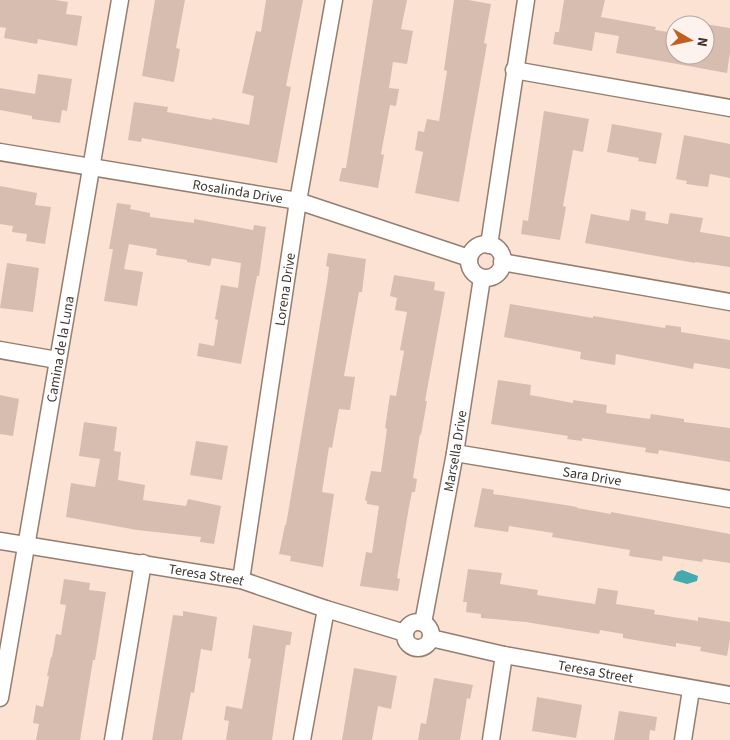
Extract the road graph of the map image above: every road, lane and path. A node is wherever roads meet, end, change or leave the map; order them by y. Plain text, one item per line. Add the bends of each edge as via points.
1 (120, 0) edge
2 (334, 0) edge
3 (526, 0) edge
4 (514, 70) junction
5 (730, 108) edge
6 (0, 152) edge
7 (91, 167) junction
8 (298, 201) junction
9 (489, 245) junction
10 (469, 258) junction
11 (502, 262) junction
12 (482, 278) junction
13 (730, 302) edge
14 (0, 350) edge
15 (57, 360) junction
16 (455, 453) junction
17 (730, 499) edge
18 (0, 541) edge
19 (28, 545) junction
20 (143, 563) junction
21 (241, 580) junction
22 (326, 608) junction
23 (423, 623) junction
24 (405, 633) junction
25 (431, 638) junction
26 (504, 655) junction
27 (691, 690) junction
28 (730, 695) edge
29 (0, 698) edge
30 (113, 740) edge
31 (302, 740) edge
32 (491, 740) edge
33 (683, 740) edge

1 - 7 street, Camina de la Luna
2 - 8 street, Lorena Drive
3 - 4 street
4 - 5 street
4 - 9 street
6 - 7 street, Rosalinda Drive
7 - 8 street, Rosalinda Drive
7 - 15 street, Camina de la Luna
8 - 10 street, Rosalinda Drive
8 - 21 street, Lorena Drive
9 - 10 street via 480,245
9 - 11 street via 501,254
10 - 12 street via 472,271
11 - 12 street via 496,274
11 - 13 street
12 - 16 street, Marsella Drive
14 - 15 street
15 - 19 street, Camina de la Luna
16 - 17 street, Sara Drive
16 - 23 street, Marsella Drive
18 - 19 street, Teresa Street
19 - 20 street, Teresa Street
19 - 29 street, Camina de la Luna
20 - 21 street, Teresa Street
20 - 30 street
21 - 22 street, Teresa Street
22 - 24 street, Teresa Street
22 - 31 street
23 - 24 street via 414,622
23 - 25 street via 430,630
24 - 25 street via 407,643 415,649 426,646
25 - 26 street, Teresa Street
26 - 27 street, Teresa Street
26 - 32 street
27 - 28 street, Teresa Street
27 - 33 street

